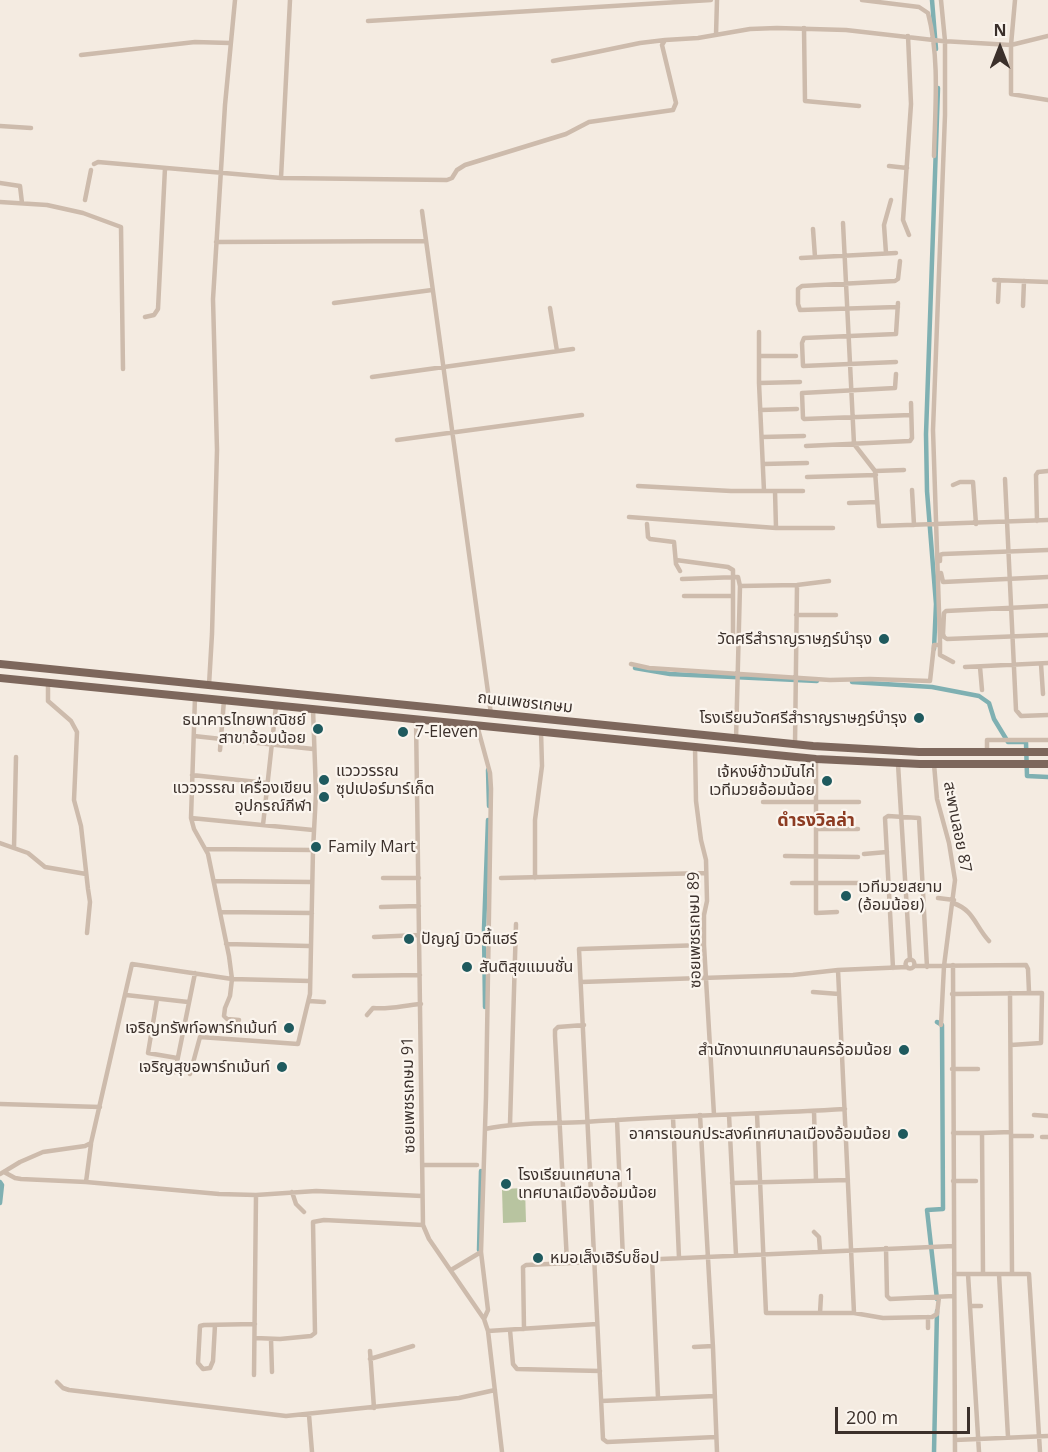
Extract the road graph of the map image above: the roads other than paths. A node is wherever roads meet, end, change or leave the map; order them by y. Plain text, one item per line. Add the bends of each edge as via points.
1 (236, 0) edge
2 (290, 0) edge
3 (711, 0) edge
4 (717, 0) edge
5 (862, 0) edge
6 (941, 0) edge
7 (1015, 0) edge
8 (368, 21) dead end
9 (804, 28) junction
10 (716, 35) junction
11 (908, 36) junction
12 (1048, 36) edge
13 (665, 40) junction
14 (935, 40) junction
15 (944, 41) junction
16 (230, 43) junction
17 (1011, 45) junction
18 (81, 55) dead end
19 (553, 61) dead end
20 (1048, 100) edge
21 (859, 106) dead end
22 (0, 126) edge
23 (31, 128) dead end
24 (934, 156) dead end
25 (94, 164) dead end
26 (889, 166) dead end
27 (165, 168) junction
28 (907, 168) junction
29 (91, 170) dead end
30 (221, 172) junction
31 (280, 178) junction
32 (0, 183) edge
33 (891, 200) dead end
34 (0, 202) edge
35 (22, 203) junction
36 (422, 211) dead end
37 (83, 213) junction
38 (843, 223) dead end
39 (813, 229) dead end
40 (909, 235) dead end
41 (216, 242) junction
42 (426, 242) junction
43 (896, 253) dead end
44 (886, 254) junction
45 (845, 256) junction
46 (815, 257) junction
47 (801, 258) dead end
48 (900, 261) dead end
49 (1024, 281) junction
50 (1048, 282) edge
51 (846, 284) junction
52 (432, 290) junction
53 (998, 302) dead end
54 (334, 303) dead end
55 (1023, 306) dead end
56 (550, 308) dead end
57 (848, 309) junction
58 (145, 317) dead end
59 (759, 332) dead end
60 (849, 337) junction
61 (573, 349) dead end
62 (557, 351) junction
63 (759, 356) junction
64 (796, 356) dead end
65 (896, 362) dead end
66 (850, 364) junction
67 (443, 368) junction
68 (123, 369) dead end
69 (896, 374) dead end
70 (372, 377) dead end
71 (801, 382) dead end
72 (759, 383) junction
73 (852, 390) junction
74 (911, 402) dead end
75 (760, 410) junction
76 (797, 410) dead end
77 (582, 414) dead end
78 (911, 415) junction
79 (853, 417) junction
80 (452, 434) junction
81 (804, 436) dead end
82 (762, 437) junction
83 (397, 440) dead end
84 (854, 444) junction
85 (806, 446) dead end
86 (763, 464) junction
87 (807, 464) dead end
88 (904, 470) dead end
89 (1048, 471) edge
90 (876, 473) junction
91 (807, 477) dead end
92 (1005, 479) dead end
93 (953, 485) dead end
94 (638, 486) dead end
95 (912, 490) dead end
96 (764, 491) junction
97 (775, 491) junction
98 (803, 491) dead end
99 (877, 502) junction
100 (849, 503) dead end
101 (628, 517) dead end
102 (1048, 520) edge
103 (1038, 521) junction
104 (1006, 522) junction
105 (647, 524) dead end
106 (976, 524) junction
107 (914, 525) junction
108 (935, 525) junction
109 (776, 528) junction
110 (833, 528) dead end
111 (1048, 550) edge
112 (1008, 552) junction
113 (676, 560) junction
114 (680, 571) dead end
115 (734, 577) junction
116 (1048, 578) edge
117 (682, 579) dead end
118 (1009, 580) junction
119 (829, 581) dead end
120 (797, 585) junction
121 (740, 586) junction
122 (684, 596) dead end
123 (734, 596) junction
124 (1048, 606) edge
125 (1010, 609) junction
126 (796, 615) junction
127 (836, 615) dead end
128 (1048, 635) edge
129 (1011, 637) junction
130 (733, 638) dead end
131 (937, 645) junction
132 (952, 662) dead end
133 (1048, 663) edge
134 (0, 664) edge
135 (631, 664) dead end
136 (1041, 664) junction
137 (1012, 665) junction
138 (980, 666) junction
139 (965, 667) dead end
140 (738, 676) junction
141 (0, 678) edge
142 (795, 679) junction
143 (48, 682) junction
144 (209, 685) junction
145 (982, 690) dead end
146 (1043, 694) dead end
147 (195, 697) junction
148 (224, 700) junction
149 (276, 705) junction
150 (313, 709) junction
151 (491, 714) junction
152 (1048, 715) edge
153 (416, 719) junction
154 (477, 725) junction
155 (541, 731) junction
156 (194, 736) junction
157 (221, 738) junction
158 (735, 739) junction
159 (1048, 740) edge
160 (272, 744) junction
161 (795, 745) junction
162 (695, 746) junction
163 (314, 749) junction
164 (848, 749) junction
165 (220, 750) dead end
166 (898, 751) junction
167 (919, 752) junction
168 (1048, 752) edge
169 (987, 753) junction
170 (15, 757) dead end
171 (816, 759) junction
172 (849, 761) junction
173 (898, 764) junction
174 (920, 764) junction
175 (934, 764) junction
176 (1048, 764) edge
177 (192, 775) junction
178 (267, 783) junction
179 (763, 802) dead end
180 (816, 802) junction
181 (859, 802) dead end
182 (901, 817) junction
183 (191, 818) junction
184 (263, 825) junction
185 (816, 828) junction
186 (858, 829) dead end
187 (313, 830) junction
188 (0, 843) edge
189 (14, 848) junction
190 (206, 849) junction
191 (312, 850) junction
192 (887, 852) junction
193 (864, 854) dead end
194 (785, 855) dead end
195 (816, 856) junction
196 (858, 857) dead end
197 (706, 873) junction
198 (86, 874) junction
199 (383, 878) dead end
200 (419, 878) junction
201 (501, 878) dead end
202 (535, 878) junction
203 (214, 880) junction
204 (312, 882) junction
205 (792, 883) dead end
206 (858, 883) dead end
207 (816, 884) junction
208 (938, 898) dead end
209 (953, 902) junction
210 (419, 906) junction
211 (381, 907) dead end
212 (220, 912) junction
213 (837, 912) dead end
214 (312, 913) junction
215 (516, 924) dead end
216 (87, 933) dead end
217 (419, 935) junction
218 (374, 937) dead end
219 (990, 941) dead end
220 (226, 944) junction
221 (704, 945) junction
222 (309, 946) junction
223 (910, 960) junction
224 (953, 965) junction
225 (915, 966) junction
226 (944, 966) junction
227 (907, 967) junction
228 (927, 967) junction
229 (893, 968) junction
230 (838, 970) junction
231 (195, 973) junction
232 (420, 975) junction
233 (354, 976) dead end
234 (707, 977) junction
235 (232, 980) junction
236 (310, 981) junction
237 (581, 982) junction
238 (813, 992) dead end
239 (1029, 992) junction
240 (1010, 993) junction
241 (839, 994) junction
242 (952, 994) junction
243 (126, 995) junction
244 (157, 999) junction
245 (309, 1001) junction
246 (188, 1002) junction
247 (324, 1002) dead end
248 (420, 1004) junction
249 (367, 1015) dead end
250 (239, 1020) dead end
251 (584, 1025) junction
252 (941, 1025) dead end
253 (1045, 1032) edge
254 (1011, 1045) junction
255 (177, 1058) junction
256 (952, 1069) junction
257 (978, 1069) dead end
258 (175, 1072) dead end
259 (190, 1074) dead end
260 (0, 1104) edge
261 (100, 1107) junction
262 (845, 1109) junction
263 (814, 1111) junction
264 (756, 1114) junction
265 (700, 1115) junction
266 (714, 1115) junction
267 (729, 1115) junction
268 (1034, 1115) dead end
269 (1048, 1116) edge
270 (672, 1117) junction
271 (617, 1120) junction
272 (588, 1122) junction
273 (510, 1124) junction
274 (561, 1124) junction
275 (485, 1129) junction
276 (953, 1133) junction
277 (982, 1133) junction
278 (1011, 1134) junction
279 (1032, 1136) dead end
280 (1042, 1137) dead end
281 (1048, 1137) edge
282 (91, 1143) junction
283 (422, 1165) junction
284 (477, 1165) dead end
285 (1, 1173) edge
286 (848, 1180) junction
287 (816, 1181) junction
288 (953, 1181) junction
289 (976, 1181) dead end
290 (86, 1182) junction
291 (760, 1182) junction
292 (732, 1183) junction
293 (292, 1192) junction
294 (256, 1195) junction
295 (422, 1196) junction
296 (304, 1212) dead end
297 (423, 1225) junction
298 (814, 1232) dead end
299 (954, 1246) junction
300 (886, 1248) junction
301 (850, 1249) junction
302 (820, 1251) junction
303 (481, 1252) junction
304 (764, 1254) junction
305 (708, 1255) junction
306 (736, 1255) junction
307 (652, 1258) junction
308 (679, 1258) junction
309 (623, 1259) junction
310 (595, 1261) junction
311 (567, 1262) junction
312 (451, 1270) junction
313 (1012, 1273) junction
314 (954, 1274) junction
315 (968, 1274) junction
316 (983, 1274) junction
317 (999, 1274) junction
318 (821, 1296) dead end
319 (954, 1296) junction
320 (939, 1297) junction
321 (970, 1306) junction
322 (981, 1306) dead end
323 (820, 1313) junction
324 (854, 1313) junction
325 (928, 1317) junction
326 (484, 1319) junction
327 (255, 1324) junction
328 (597, 1324) junction
329 (215, 1325) junction
330 (928, 1328) dead end
331 (524, 1329) junction
332 (510, 1330) junction
333 (488, 1331) junction
334 (255, 1338) junction
335 (271, 1339) junction
336 (413, 1346) dead end
337 (713, 1346) junction
338 (694, 1347) dead end
339 (370, 1351) dead end
340 (370, 1359) junction
341 (600, 1371) junction
342 (272, 1372) dead end
343 (254, 1375) dead end
344 (57, 1382) dead end
345 (495, 1390) junction
346 (715, 1396) junction
347 (658, 1398) junction
348 (601, 1401) junction
349 (374, 1408) junction
350 (309, 1415) junction
351 (1040, 1436) junction
352 (1048, 1436) edge
353 (716, 1437) junction
354 (1008, 1437) junction
355 (978, 1439) junction
356 (955, 1440) junction
357 (312, 1452) edge
358 (502, 1452) edge
359 (717, 1452) edge
360 (955, 1452) edge
361 (979, 1452) edge
362 (1040, 1452) edge

1 - 16 street
2 - 31 street
3 - 8 street
4 - 10 street
5 - 14 street via 926,10
6 - 15 street
7 - 17 street
9 - 10 street via 750,29
9 - 11 street
9 - 21 street via 805,101
10 - 13 street
11 - 14 street
11 - 28 street via 911,104
12 - 17 street
13 - 19 street
13 - 31 street via 662,45 676,103 673,110 589,122 556,137 465,165 447,180
14 - 15 street
14 - 24 street
15 - 17 street
15 - 108 street via 945,115 933,418
16 - 18 street via 195,42
16 - 30 street
17 - 20 street via 1011,94
22 - 23 street
25 - 27 street
26 - 28 street
27 - 30 street
27 - 58 street via 158,309 154,315
28 - 40 street via 903,220
29 - 37 street
30 - 31 street
30 - 41 street
32 - 35 street via 20,186
33 - 44 street via 884,225
34 - 35 street
35 - 37 street
36 - 42 street
37 - 68 street via 122,228
38 - 45 street
39 - 46 street
41 - 42 street
41 - 144 street via 216,512
42 - 52 street
43 - 44 street
44 - 45 street
45 - 46 street
45 - 51 street
46 - 47 street
48 - 51 street via 895,281
49 - 50 street
49 - 53 street via 996,280
49 - 55 street
51 - 57 street
51 - 57 street via 802,286 798,289 798,308
52 - 54 street
52 - 67 street
56 - 62 street
57 - 60 street
57 - 60 street via 898,305 896,334
59 - 63 street
60 - 66 street
60 - 66 street via 804,338 802,365
61 - 62 street
62 - 67 street
63 - 64 street
63 - 72 street
65 - 66 street
66 - 73 street
67 - 70 street
67 - 80 street
69 - 73 street via 895,388
71 - 72 street
72 - 75 street
73 - 79 street
73 - 79 street via 802,393 804,419
74 - 78 street
75 - 76 street
75 - 82 street
77 - 80 street
78 - 79 street
78 - 84 street via 910,441
79 - 84 street
80 - 83 street
80 - 151 street
81 - 82 street
82 - 86 street
84 - 85 street
84 - 90 street
86 - 87 street
86 - 96 street
88 - 90 street
89 - 103 street via 1036,475
90 - 91 street
90 - 99 street
92 - 104 street
93 - 106 street via 973,482
94 - 96 street
95 - 107 street
96 - 97 street
97 - 98 street
97 - 109 street
99 - 100 street
99 - 107 street via 879,526
101 - 109 street
102 - 103 street
103 - 104 street
104 - 106 street
104 - 112 street
105 - 113 street via 650,539 674,542
106 - 108 street
107 - 108 street
108 - 131 street
109 - 110 street
111 - 112 street
112 - 118 street
112 - 118 street via 940,557 943,582
113 - 114 street
113 - 115 street via 730,568
115 - 117 street
115 - 121 street via 740,578
115 - 123 street
116 - 118 street
118 - 125 street
119 - 120 street
120 - 121 street
120 - 126 street
121 - 140 street
122 - 123 street
123 - 130 street
124 - 125 street
125 - 129 street
125 - 129 street via 946,610 943,634 947,639
126 - 127 street
126 - 142 street
128 - 129 street
129 - 137 street
131 - 132 street via 940,655
131 - 142 street via 928,683
133 - 136 street
134 - 144 main road, ถนนเพชรเกษม
135 - 140 street
136 - 137 street
136 - 146 street
137 - 138 street
137 - 152 street via 1017,714
138 - 139 street
138 - 145 street
140 - 142 street
140 - 158 street
141 - 143 main road, ถนนเพชรเกษม
142 - 161 street
143 - 147 main road, ถนนเพชรเกษม
143 - 198 street via 48,701 71,721 77,732 74,800
144 - 151 main road, ถนนเพชรเกษม
147 - 148 main road, ถนนเพชรเกษม
147 - 156 street
148 - 149 main road, ถนนเพชรเกษม
148 - 157 street
149 - 150 main road, ถนนเพชรเกษม
149 - 160 street
150 - 153 main road, ถนนเพชรเกษม
150 - 163 street
151 - 158 main road, ถนนเพชรเกษม
153 - 154 main road, ถนนเพชรเกษม
153 - 200 street, ซอยเพชรเกษม 91
154 - 155 main road, ถนนเพชรเกษม
154 - 275 street via 491,789
155 - 162 main road, ถนนเพชรเกษม
155 - 202 street
156 - 157 street
156 - 177 street
157 - 160 street
157 - 165 street
158 - 161 main road, ถนนเพชรเกษม
159 - 169 street via 987,740
160 - 163 street
160 - 178 street
161 - 164 main road, ถนนเพชรเกษม
162 - 171 main road, ถนนเพชรเกษม
162 - 197 street, ซอยเพชรเกษม 89 via 696,801
163 - 187 street
164 - 166 main road, ถนนเพชรเกษม
164 - 172 main road
166 - 167 main road, ถนนเพชรเกษม
166 - 173 main road
167 - 169 main road, ถนนเพชรเกษม
167 - 174 main road
168 - 169 main road, ถนนเพชรเกษม
170 - 189 street
171 - 172 main road, ถนนเพชรเกษม
171 - 180 street
172 - 173 main road, ถนนเพชรเกษม
173 - 174 main road, ถนนเพชรเกษม
173 - 182 street
174 - 175 main road, ถนนเพชรเกษม
175 - 176 main road, ถนนเพชรเกษม
175 - 209 street, สะพานลอย 87 via 937,799 954,873
177 - 178 street
177 - 183 street
178 - 184 street
179 - 180 street
180 - 181 street
180 - 185 street
182 - 192 street via 885,818
182 - 223 street
182 - 228 street via 919,818
183 - 184 street
183 - 190 street
184 - 187 street
185 - 186 street
185 - 195 street
187 - 191 street
188 - 189 street
189 - 198 street via 33,856 45,867
190 - 191 street
190 - 203 street
191 - 204 street
192 - 193 street
192 - 229 street
194 - 195 street
195 - 196 street
195 - 207 street
197 - 202 street
197 - 221 street, ซอยเพชรเกษม 89
198 - 216 street via 90,903
199 - 200 street
200 - 210 street, ซอยเพชรเกษม 91
201 - 202 street
203 - 204 street
203 - 212 street
204 - 214 street
205 - 207 street
206 - 207 street
207 - 213 street via 816,913
208 - 209 street
209 - 219 street via 966,908
209 - 226 street, สะพานลอย 87
210 - 211 street
210 - 217 street, ซอยเพชรเกษม 91
212 - 214 street
212 - 220 street
214 - 222 street
215 - 273 street
217 - 218 street
217 - 232 street, ซอยเพชรเกษม 91
220 - 222 street
220 - 235 street
221 - 234 street, ซอยเพชรเกษม 89
221 - 237 street via 581,948
222 - 236 street
223 - 225 street
223 - 227 street
224 - 226 street
224 - 239 street via 1026,965
224 - 242 street
225 - 227 street
225 - 228 street
226 - 228 street
226 - 252 street, สะพานลอย 87
227 - 229 street
229 - 230 street
230 - 234 street
230 - 241 street
231 - 235 street
231 - 243 street via 132,964
231 - 246 street
232 - 233 street
232 - 248 street, ซอยเพชรเกษม 91
234 - 237 street
234 - 266 street, ซอยเพชรเกษม 89
235 - 236 street
235 - 250 street via 223,1015
236 - 245 street
237 - 251 street
238 - 241 street
239 - 240 street
239 - 253 street via 1042,993
240 - 242 street
240 - 254 street
241 - 262 street
242 - 256 street
243 - 244 street
243 - 261 street
244 - 246 street
244 - 255 street via 148,1053
245 - 247 street
245 - 259 street via 298,1044 200,1037
246 - 255 street
248 - 249 street via 374,1008
248 - 283 street, ซอยเพชรเกษม 91
251 - 272 street
251 - 274 street via 555,1030
253 - 254 street via 1039,1044
254 - 278 street
255 - 258 street
256 - 257 street
256 - 276 street
260 - 261 street
261 - 282 street
262 - 263 street
262 - 286 street
263 - 264 street
263 - 287 street
264 - 267 street
264 - 291 street
265 - 266 street
265 - 270 street
265 - 305 street
266 - 267 street
267 - 292 street
268 - 269 street
270 - 271 street
270 - 308 street
271 - 272 street
271 - 309 street
272 - 274 street
272 - 310 street
273 - 274 street
273 - 275 street
274 - 311 street
275 - 303 street
276 - 277 street
276 - 288 street
277 - 278 street
277 - 316 street
278 - 279 street
278 - 313 street
280 - 281 street
282 - 285 street via 44,1152
282 - 290 street
283 - 284 street
283 - 295 street, ซอยเพชรเกษม 91
285 - 290 street via 21,1179
286 - 287 street
286 - 301 street
287 - 291 street
288 - 289 street
288 - 299 street
290 - 294 street
291 - 292 street
291 - 304 street
292 - 306 street
293 - 294 street
293 - 295 street
293 - 296 street
294 - 327 street
295 - 297 street, ซอยเพชรเกษม 91
297 - 312 street, ซอยเพชรเกษม 91
297 - 335 street via 312,1222 315,1333
298 - 302 street via 819,1237
299 - 300 street
299 - 314 street
300 - 301 street
300 - 320 street via 890,1299
301 - 302 street
301 - 324 street
302 - 304 street
303 - 312 street
303 - 326 street via 488,1310
304 - 306 street
304 - 323 street via 766,1313
305 - 306 street
305 - 308 street
305 - 337 street
307 - 308 street
307 - 309 street
307 - 347 street
309 - 310 street
310 - 311 street
310 - 328 street
311 - 331 street via 523,1267
312 - 326 street, ซอยเพชรเกษม 91
313 - 317 street
313 - 351 street via 1029,1276
314 - 315 street
314 - 319 street
315 - 316 street
315 - 321 street
316 - 317 street
317 - 354 street
318 - 323 street
319 - 320 street
319 - 356 street
320 - 325 street via 937,1314
321 - 322 street
321 - 355 street
323 - 324 street
324 - 325 street via 883,1318
325 - 330 street
326 - 333 street, ซอยเพชรเกษม 91
327 - 329 street
327 - 334 street
328 - 331 street
328 - 341 street
329 - 329 street via 213,1361 210,1368 203,1369 198,1362 199,1328
331 - 332 street
332 - 333 street
332 - 341 street via 513,1364 517,1369
333 - 345 street, ซอยเพชรเกษม 91
334 - 335 street
334 - 343 street
335 - 342 street
336 - 340 street
337 - 338 street
337 - 346 street
339 - 340 street
340 - 349 street
341 - 348 street
344 - 350 street via 69,1390 257,1414
345 - 349 street
345 - 358 street, ซอยเพชรเกษม 91
346 - 347 street
346 - 353 street
347 - 348 street
348 - 353 street via 604,1441
349 - 350 street
350 - 357 street
351 - 352 street
351 - 354 street
351 - 362 street
353 - 359 street
354 - 355 street
355 - 356 street
355 - 361 street
356 - 360 street

